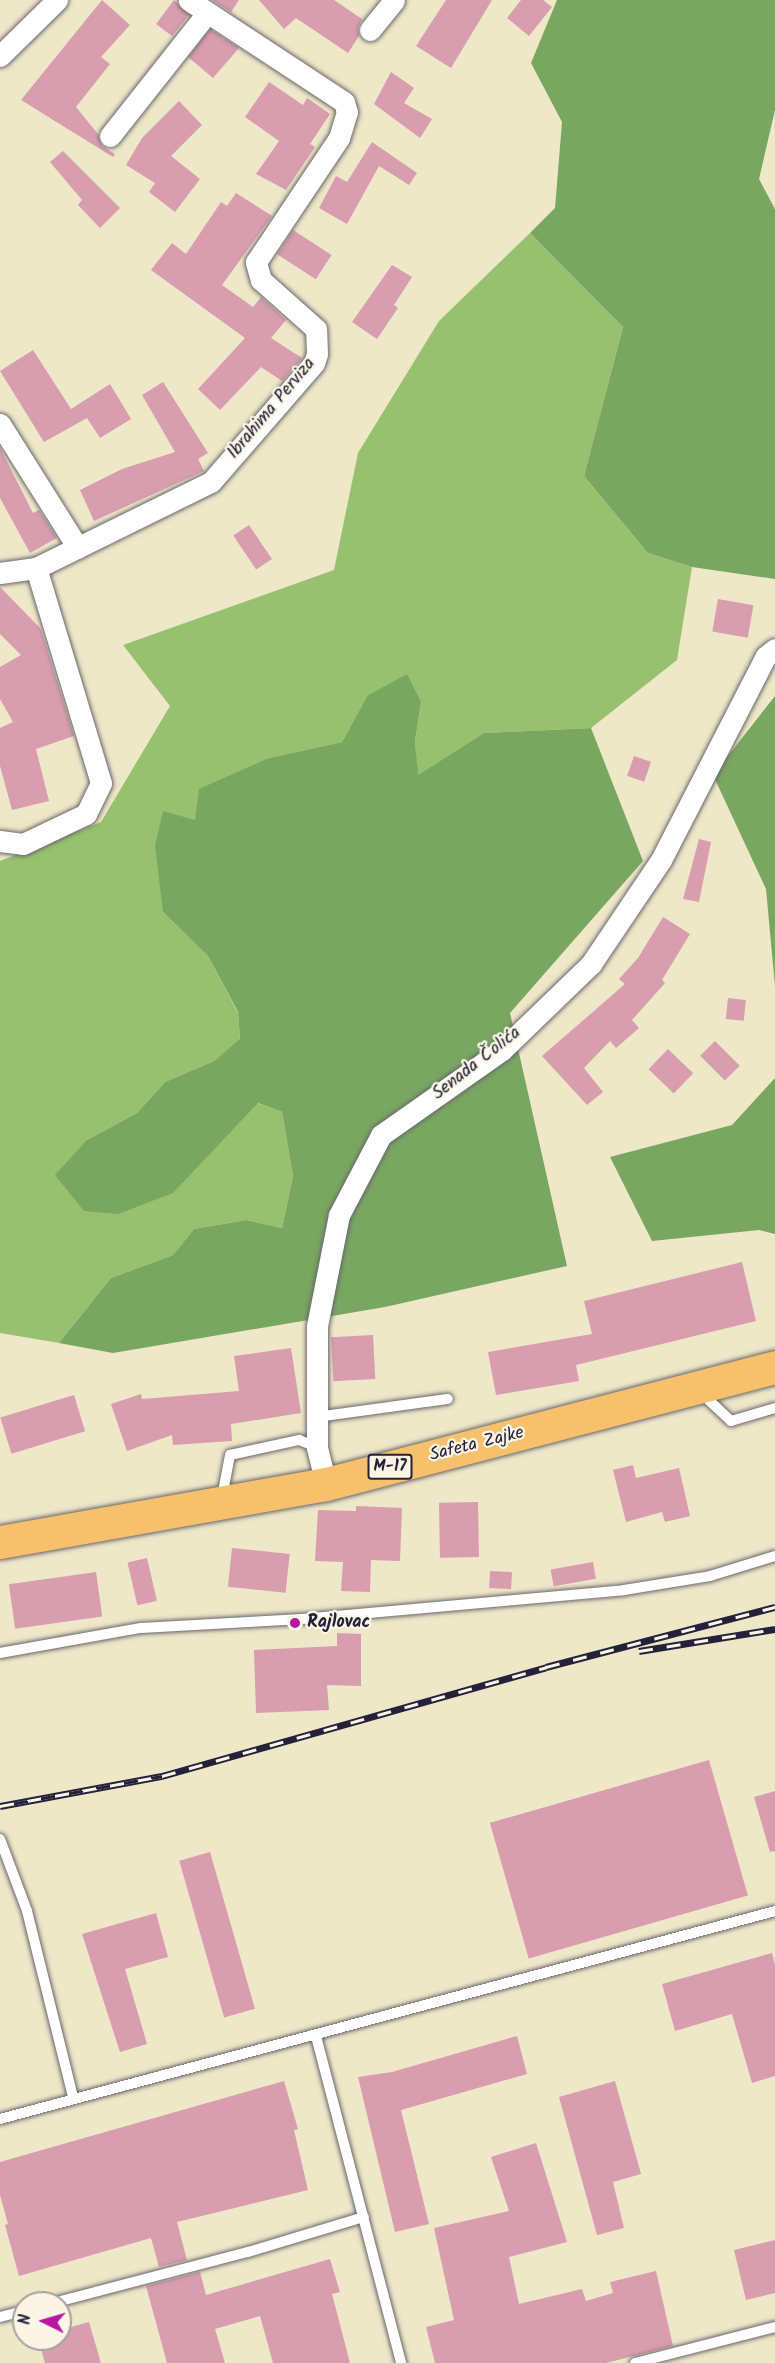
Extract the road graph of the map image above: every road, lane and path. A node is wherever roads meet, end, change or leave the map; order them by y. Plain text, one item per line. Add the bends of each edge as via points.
1 (57, 0) edge
2 (189, 0) edge
3 (394, 0) edge
4 (207, 13) junction
5 (370, 30) dead end
6 (0, 56) edge
7 (110, 136) dead end
8 (0, 424) edge
9 (78, 548) junction
10 (36, 568) junction
11 (0, 573) edge
12 (775, 649) edge
13 (0, 841) edge
14 (775, 1367) edge
15 (696, 1389) junction
16 (448, 1399) dead end
17 (775, 1407) edge
18 (316, 1417) junction
19 (317, 1447) junction
20 (326, 1484) junction
21 (221, 1503) junction
22 (0, 1542) edge
23 (775, 1556) edge
24 (0, 1653) edge
25 (0, 1844) edge
26 (775, 1911) edge
27 (316, 2036) junction
28 (73, 2097) junction
29 (0, 2119) edge
30 (364, 2217) junction
31 (72, 2298) edge
32 (775, 2327) edge
33 (401, 2363) edge
34 (634, 2363) edge

1 - 6 street
2 - 4 street, Ibrahima Perviza
3 - 5 street
4 - 7 street
4 - 9 street, Ibrahima Perviza via 337,95 347,112 339,138 256,262 261,280 316,329 317,354 314,363 211,482
8 - 9 street
9 - 10 street, Ibrahima Perviza
10 - 11 street, Ibrahima Perviza
10 - 13 street via 101,783 86,814 23,844
12 - 18 street, Senada Čolića via 766,656 755,676 661,860 591,964 502,1050 381,1135 339,1215 317,1326
14 - 15 main road, Safeta Zajke / M-17
15 - 17 lane via 731,1421
15 - 20 main road, Safeta Zajke / M-17
16 - 18 lane
18 - 19 street, Senada Čolića
19 - 20 street, Senada Čolića
19 - 21 lane via 299,1440 230,1455
20 - 21 main road, Safeta Zajke / M-17
21 - 22 main road, Safeta Zajke / M-17
23 - 24 lane via 710,1576 624,1590 302,1619 141,1628
25 - 28 lane via 27,1911
26 - 27 lane
27 - 28 lane
27 - 30 lane
28 - 29 lane
30 - 31 lane
30 - 33 lane
32 - 34 lane

